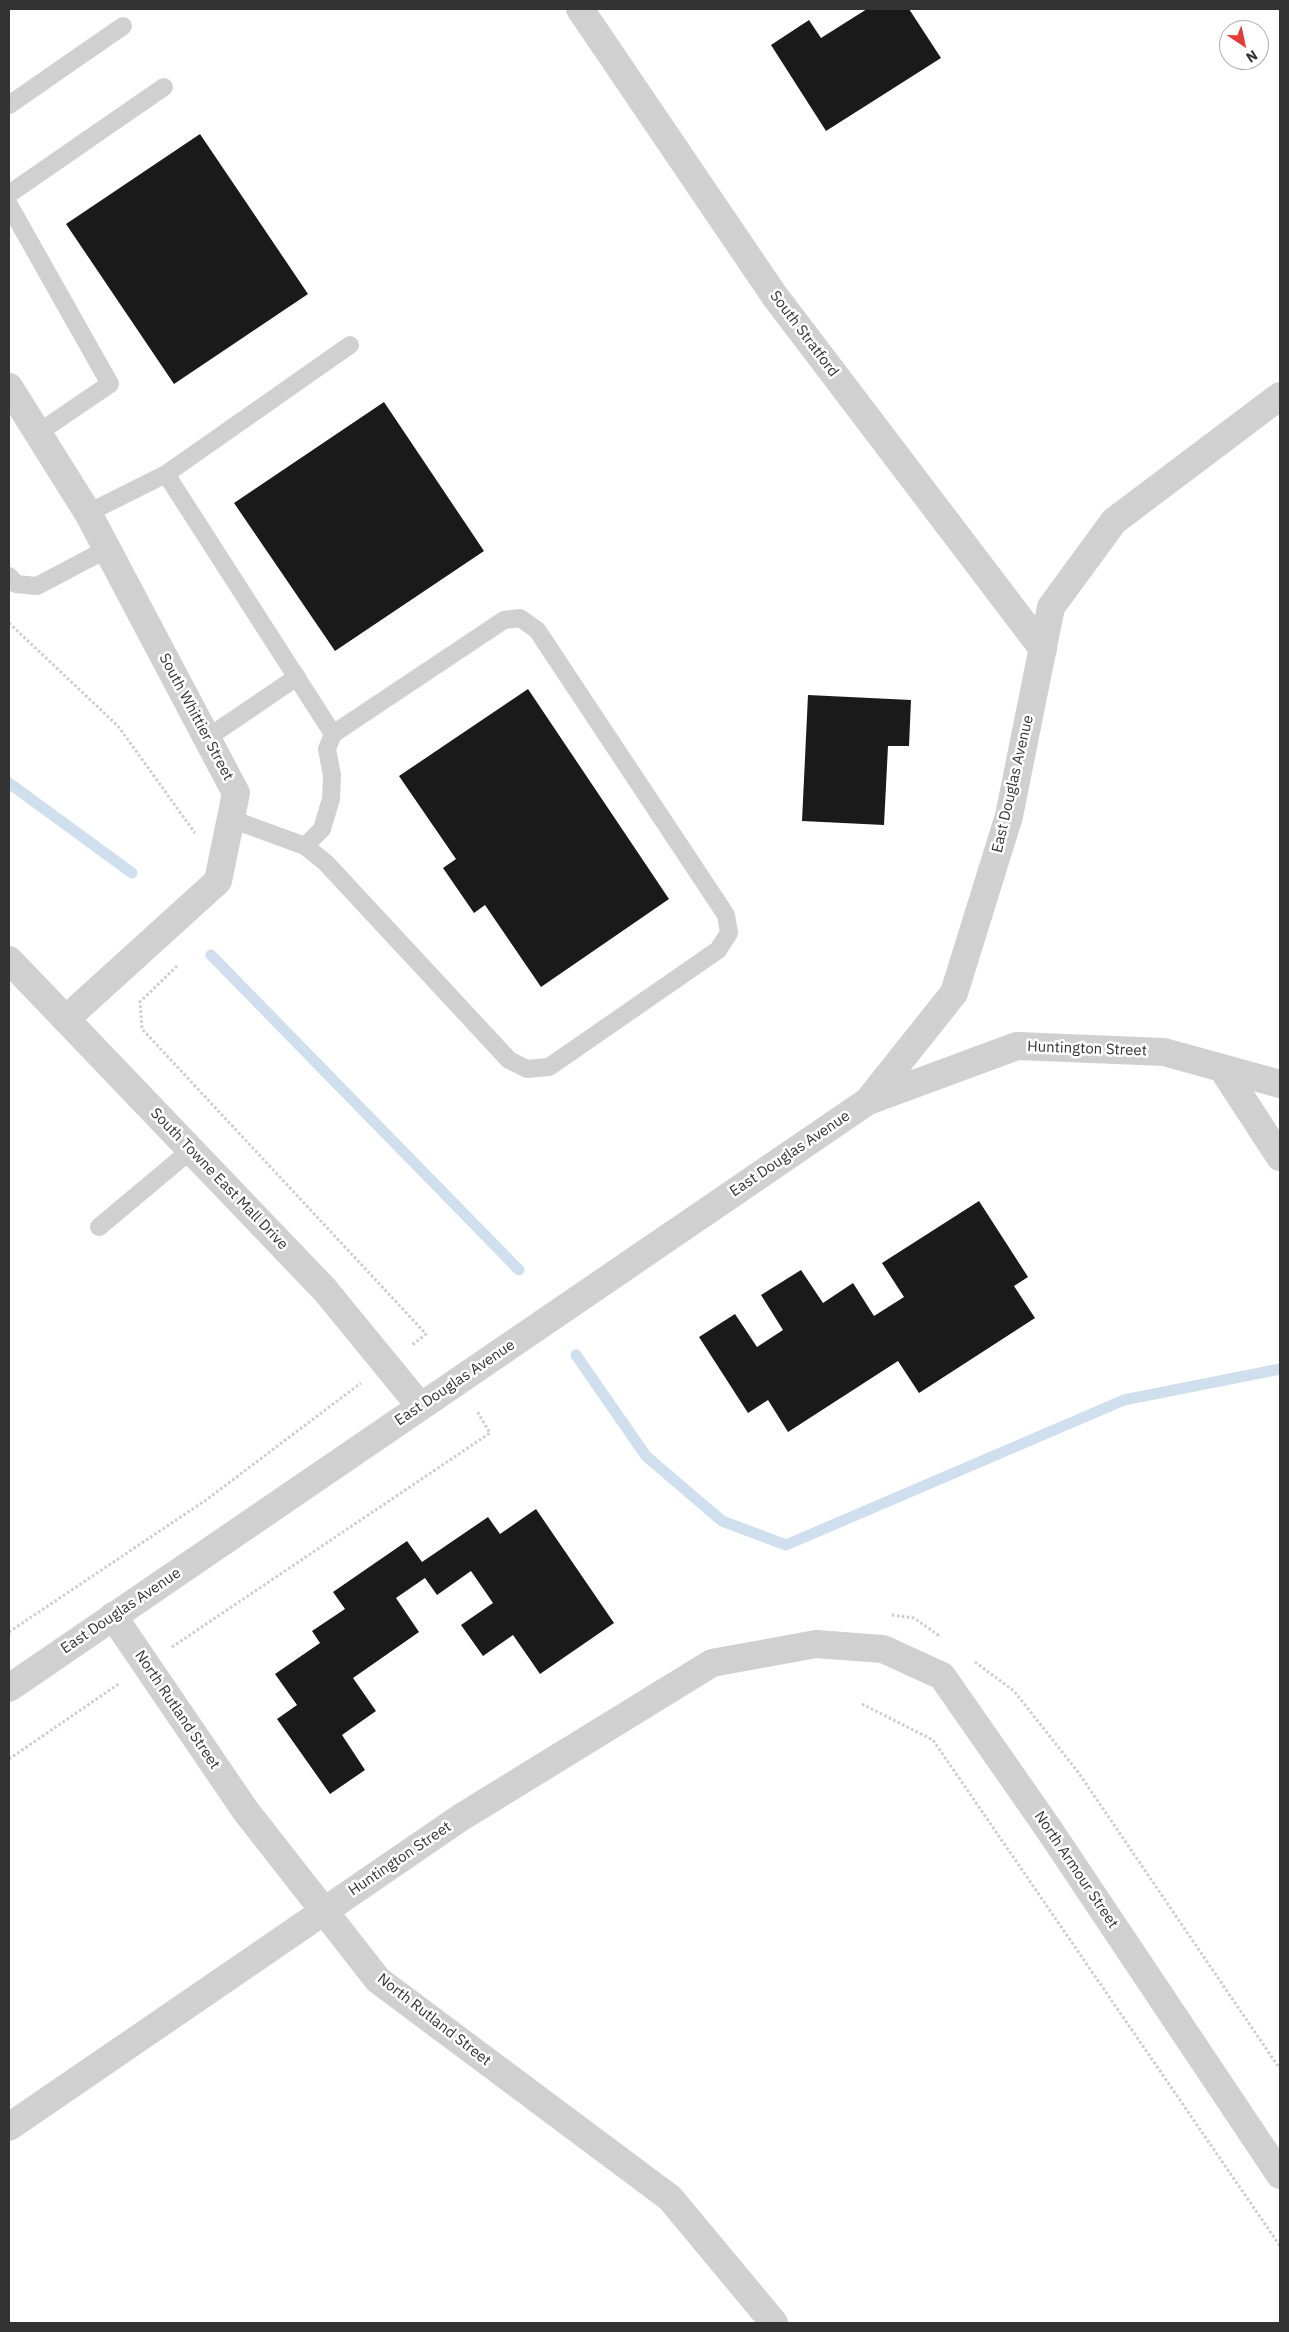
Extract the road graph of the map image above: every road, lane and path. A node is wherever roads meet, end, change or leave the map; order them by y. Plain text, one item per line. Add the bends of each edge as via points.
1 (584, 10) edge
2 (123, 26) dead end
3 (164, 87) dead end
4 (9, 105) edge
5 (9, 194) edge
6 (9, 205) edge
7 (350, 344) dead end
8 (9, 386) edge
9 (1280, 396) edge
10 (38, 433) junction
11 (166, 474) junction
12 (88, 513) junction
13 (107, 549) junction
14 (9, 576) edge
15 (9, 623) edge
16 (1043, 649) junction
17 (297, 677) junction
18 (334, 734) junction
19 (207, 738) junction
20 (231, 818) junction
21 (195, 833) dead end
22 (305, 846) junction
23 (9, 960) edge
24 (182, 961) dead end
25 (66, 1019) junction
26 (1222, 1068) junction
27 (1280, 1084) edge
28 (868, 1101) junction
29 (1269, 1127) edge
30 (191, 1150) junction
31 (1280, 1157) edge
32 (99, 1227) dead end
33 (386, 1364) junction
34 (420, 1406) junction
35 (477, 1411) dead end
36 (884, 1615) dead end
37 (113, 1616) junction
38 (9, 1632) edge
39 (943, 1638) dead end
40 (816, 1644) joint
41 (974, 1661) dead end
42 (146, 1665) junction
43 (9, 1688) edge
44 (862, 1704) dead end
45 (9, 1759) edge
46 (324, 1911) junction
47 (1280, 2070) edge
48 (9, 2127) edge
49 (1280, 2175) edge
50 (1280, 2246) edge
51 (774, 2323) edge

1 - 16 street, South Stratford via 774,295
2 - 4 lane
3 - 5 lane
6 - 10 lane via 110,384
7 - 11 lane
8 - 10 street, South Whittier Street
9 - 16 street, East Douglas Avenue via 1114,521 1051,607
10 - 12 street, South Whittier Street
11 - 12 lane
11 - 17 lane
12 - 13 street, South Whittier Street
13 - 14 lane via 37,586 16,584
13 - 19 street, South Whittier Street
15 - 21 path via 118,726
16 - 28 street, East Douglas Avenue via 1009,816 954,993
17 - 18 lane
17 - 19 lane
18 - 22 lane via 327,749 332,775 331,800 322,829
18 - 22 lane via 504,620 520,618 537,630 726,915 729,932 718,950 548,1066 527,1069 509,1060 326,862
19 - 20 street, South Whittier Street via 236,793
20 - 22 lane
20 - 25 street, South Whittier Street via 218,880
23 - 25 street, South Towne East Mall Drive
24 - 33 path via 140,1002 142,1029 426,1334
25 - 30 street, South Towne East Mall Drive
26 - 27 street, Huntington Street
26 - 28 street, Huntington Street via 1164,1052 1017,1046
26 - 29 street
28 - 34 street, East Douglas Avenue
29 - 31 street
30 - 32 lane
30 - 33 street, South Towne East Mall Drive via 325,1290
33 - 34 street, South Towne East Mall Drive
33 - 38 path via 206,1500
34 - 37 street, East Douglas Avenue
35 - 42 path via 490,1433
36 - 39 path via 914,1618
37 - 42 street, North Rutland Street
37 - 43 street, East Douglas Avenue
40 - 46 street, Huntington Street via 712,1663 460,1818
40 - 49 street, North Armour Street via 883,1649 942,1676 1048,1828
41 - 47 path via 1014,1691 1078,1772
42 - 45 path
42 - 46 street, North Rutland Street via 245,1810
44 - 50 path via 933,1740
46 - 48 street, Huntington Street
46 - 51 street, North Rutland Street via 378,1980 670,2198

